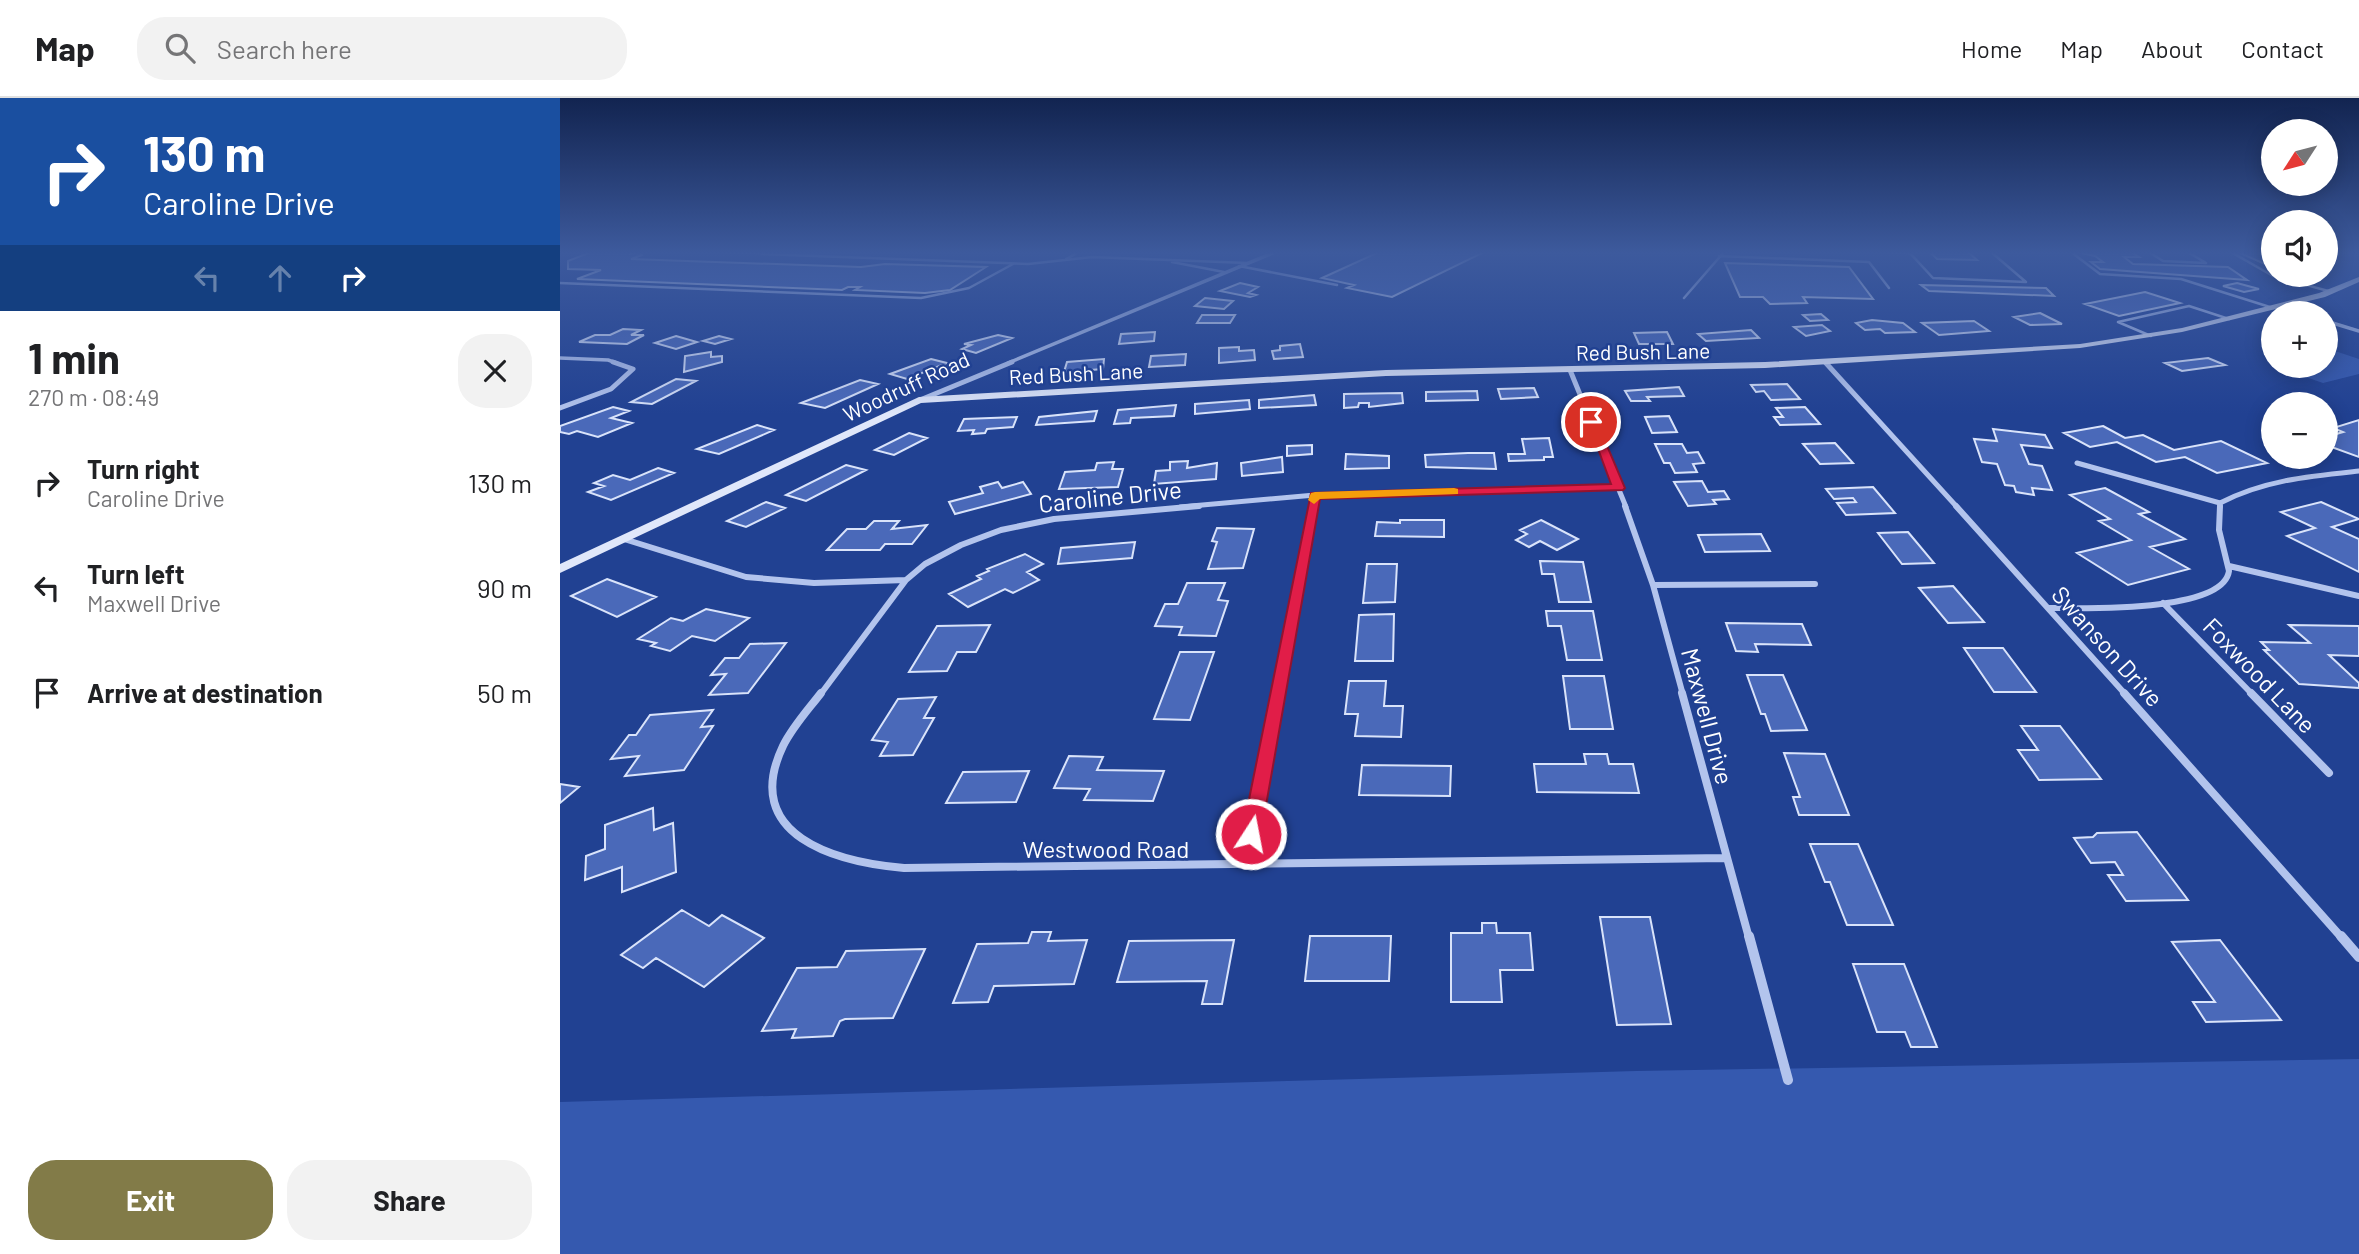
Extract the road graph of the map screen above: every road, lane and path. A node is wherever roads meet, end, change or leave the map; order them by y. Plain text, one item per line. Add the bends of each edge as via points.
1 (1143, 306) edge
2 (2261, 310) edge
3 (2229, 318) junction
4 (2338, 325) edge
5 (2359, 331) edge
6 (2152, 337) junction
7 (560, 358) edge
8 (1825, 362) junction
9 (1570, 370) junction
10 (919, 400) junction
11 (560, 408) edge
12 (2077, 463) dead end
13 (2359, 471) edge
14 (1619, 488) junction
15 (1315, 495) junction
16 (2220, 503) junction
17 (624, 539) junction
18 (2229, 566) junction
19 (560, 569) edge
20 (906, 580) junction
21 (1815, 584) dead end
22 (1653, 585) junction
23 (2359, 596) edge
24 (2163, 603) junction
25 (2049, 608) junction
26 (2329, 773) dead end
27 (1727, 858) junction
28 (1245, 866) junction
29 (2359, 957) edge
30 (1788, 1080) dead end

1 - 10 street, Woodruff Road
2 - 3 street, Red Bush Lane
3 - 6 street, Red Bush Lane
3 - 6 lane via 2189,306 2118,322
4 - 5 street
6 - 8 street, Red Bush Lane
7 - 11 street via 608,360 633,369 619,383
8 - 9 street, Red Bush Lane
8 - 25 street, Swanson Drive
9 - 10 street, Red Bush Lane via 1386,373
9 - 14 street, Maxwell Drive
10 - 17 street, Woodruff Road
12 - 16 street
13 - 16 street via 2267,484
14 - 15 street, Caroline Drive
14 - 22 street, Maxwell Drive
15 - 20 street, Caroline Drive via 1027,524 961,545
15 - 28 street
16 - 18 street via 2219,532
17 - 19 street, Woodruff Road
17 - 20 street via 746,577 814,583
18 - 23 street
18 - 24 street, Foxwood Lane via 2218,590 2193,600
20 - 28 street, Westwood Road via 780,752 774,791 778,810 806,845 850,863 904,868
21 - 22 street
22 - 27 street, Maxwell Drive
24 - 25 street, Foxwood Lane
24 - 26 street, Foxwood Lane
25 - 29 street, Swanson Drive
27 - 28 street, Westwood Road
27 - 30 street, Maxwell Drive

